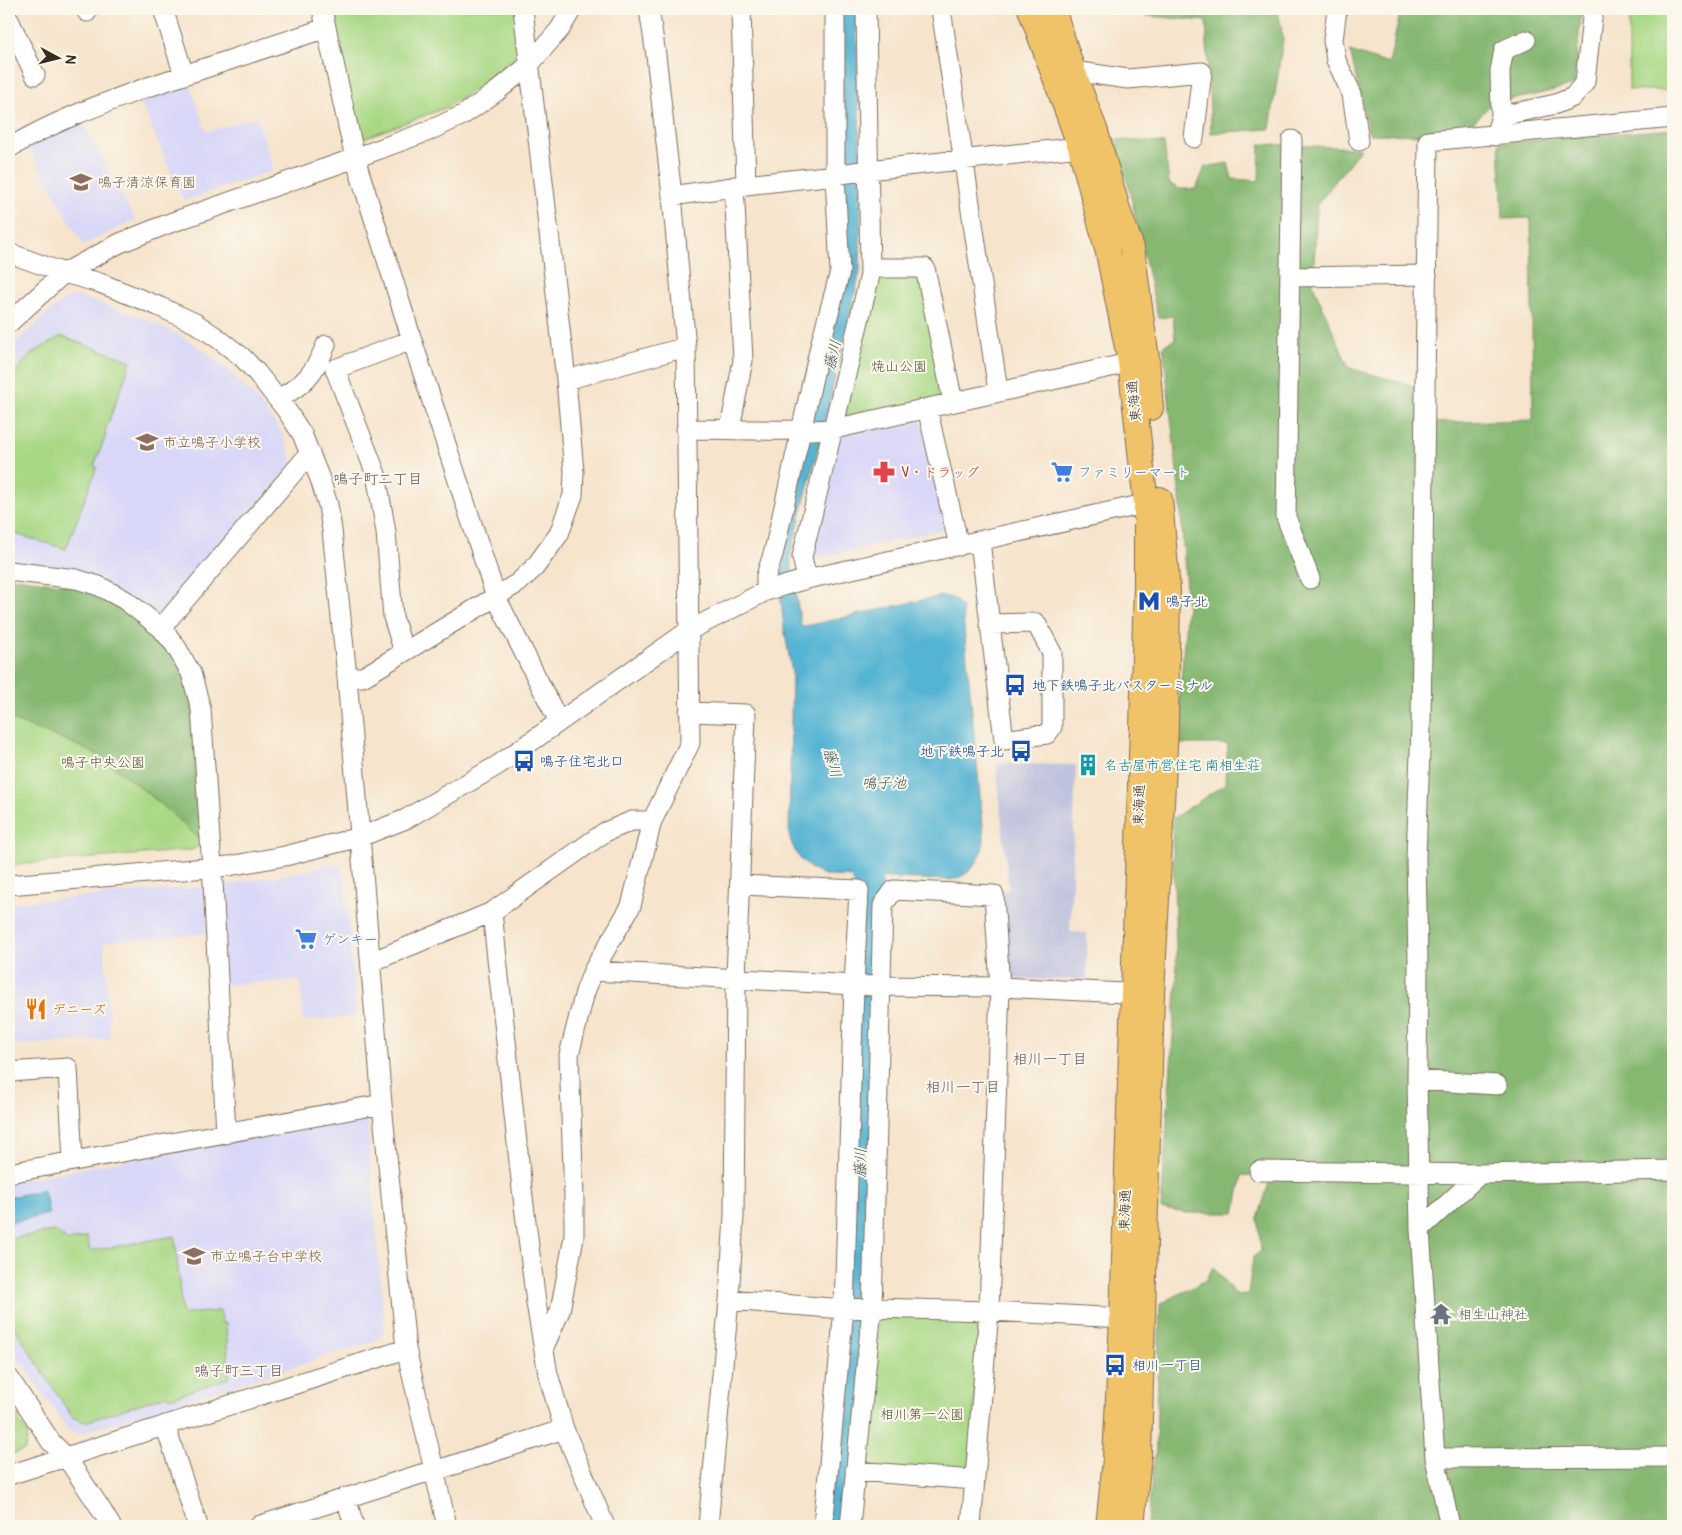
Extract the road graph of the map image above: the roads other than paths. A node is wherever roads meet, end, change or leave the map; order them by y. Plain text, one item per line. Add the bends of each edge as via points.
1 (164, 9) edge
2 (322, 9) edge
3 (522, 9) edge
4 (572, 9) edge
5 (649, 9) edge
6 (741, 9) edge
7 (835, 9) edge
8 (866, 9) edge
9 (941, 9) edge
10 (1030, 9) edge
11 (1053, 9) edge
12 (1337, 9) edge
13 (1593, 9) edge
14 (9, 20) edge
15 (326, 28) junction
16 (1526, 40) dead end
17 (529, 65) junction
18 (1073, 71) junction
19 (35, 75) dead end
20 (184, 75) junction
21 (1501, 116) junction
22 (1673, 118) edge
23 (1494, 136) junction
24 (1194, 138) dead end
25 (1292, 140) dead end
26 (1359, 141) dead end
27 (1080, 147) junction
28 (9, 148) edge
29 (356, 158) junction
30 (962, 160) junction
31 (865, 170) junction
32 (840, 174) junction
33 (740, 185) junction
34 (672, 196) junction
35 (9, 254) edge
36 (870, 268) junction
37 (64, 273) junction
38 (1427, 275) junction
39 (1291, 277) junction
40 (9, 323) edge
41 (412, 340) junction
42 (326, 345) dead end
43 (686, 347) junction
44 (1139, 361) junction
45 (566, 380) junction
46 (998, 391) junction
47 (278, 399) junction
48 (953, 402) junction
49 (927, 408) junction
50 (686, 429) junction
51 (730, 429) junction
52 (804, 430) junction
53 (831, 430) junction
54 (310, 453) junction
55 (1153, 503) junction
56 (980, 541) junction
57 (959, 546) junction
58 (9, 571) edge
59 (1310, 579) dead end
60 (803, 580) junction
61 (770, 589) junction
62 (496, 597) junction
63 (989, 624) junction
64 (161, 628) junction
65 (688, 631) junction
66 (404, 652) junction
67 (347, 677) junction
68 (689, 712) junction
69 (559, 722) junction
70 (652, 822) junction
71 (360, 837) junction
72 (212, 868) junction
73 (9, 885) edge
74 (740, 885) junction
75 (492, 912) junction
76 (371, 962) junction
77 (593, 971) junction
78 (736, 978) junction
79 (868, 986) junction
80 (1000, 987) junction
81 (1142, 994) junction
82 (9, 1072) edge
83 (1416, 1080) junction
84 (1498, 1085) dead end
85 (382, 1104) junction
86 (226, 1134) junction
87 (73, 1161) junction
88 (1670, 1169) edge
89 (1259, 1171) dead end
90 (9, 1173) edge
91 (1419, 1174) junction
92 (1480, 1174) junction
93 (1420, 1229) junction
94 (729, 1300) junction
95 (859, 1309) junction
96 (989, 1311) junction
97 (1122, 1318) junction
98 (544, 1347) junction
99 (406, 1349) junction
100 (9, 1378) edge
101 (165, 1425) junction
102 (564, 1429) junction
103 (1673, 1456) edge
104 (66, 1457) junction
105 (1435, 1458) junction
106 (435, 1471) junction
107 (855, 1471) junction
108 (9, 1475) edge
109 (975, 1480) junction
110 (346, 1497) junction
111 (263, 1525) edge
112 (600, 1525) edge
113 (110, 1526) edge
114 (198, 1526) edge
115 (354, 1526) edge
116 (447, 1526) edge
117 (708, 1526) edge
118 (823, 1526) edge
119 (850, 1526) edge
120 (971, 1526) edge
121 (1108, 1526) edge
122 (1132, 1526) edge
123 (1450, 1526) edge

1 - 20 street
2 - 15 street
3 - 17 street
4 - 17 street via 560,29
5 - 34 street
6 - 33 street
7 - 32 street
8 - 31 street
9 - 30 street
10 - 27 main road, 東海通
11 - 18 main road, 東海通
12 - 26 street via 1333,40 1336,60 1352,94
13 - 21 street via 1585,82 1573,97
14 - 19 street
15 - 20 street
15 - 29 street
16 - 21 street via 1504,50 1500,71
17 - 29 street via 463,115
17 - 45 street
18 - 24 street via 1128,79 1202,72
18 - 44 main road, 東海通 via 1096,132 1132,248
20 - 28 street via 82,111 37,131
21 - 23 street
22 - 23 street
23 - 38 street via 1428,142
25 - 39 street
27 - 30 street
27 - 44 main road, 東海通
29 - 37 street via 170,222 120,243
29 - 41 street
30 - 31 street
30 - 46 street
31 - 32 street
31 - 36 street
32 - 33 street
32 - 52 street via 840,272 820,342
33 - 34 street
33 - 51 street via 743,360
34 - 43 street
35 - 37 street
36 - 48 street via 925,268
36 - 53 street
37 - 40 street
37 - 47 street via 150,303 195,323 242,357
38 - 39 street
38 - 83 street via 1421,727 1416,857
39 - 59 street via 1286,516
41 - 62 street
41 - 66 street via 335,369 376,474 386,532 393,617
42 - 47 street via 305,382
43 - 45 street
43 - 50 street
44 - 46 street
44 - 55 main road, 東海通
45 - 62 street via 573,495 559,534 550,548 518,583
46 - 48 street
47 - 54 street via 302,434
48 - 49 street
49 - 53 street
49 - 57 street
50 - 51 street
50 - 65 street
51 - 52 street
52 - 53 street
52 - 61 street via 766,576
53 - 60 street via 802,557
54 - 64 street
54 - 67 street via 331,522
55 - 56 street
55 - 81 main road, 東海通 via 1145,602
56 - 57 street
56 - 63 street
57 - 60 street
58 - 64 street via 99,586 125,600
60 - 61 street
61 - 65 street
62 - 66 street
62 - 69 street
63 - 63 street via 1036,623 1052,653 1052,727 1047,734 1004,740
64 - 72 street via 191,673 201,709
65 - 68 street
65 - 69 street
66 - 67 street via 363,677
67 - 71 street
68 - 70 street via 690,743
68 - 74 street via 746,714
69 - 71 street via 455,791 406,819
70 - 75 street via 632,821 605,832
70 - 77 street via 631,906
71 - 72 street via 284,856
71 - 76 street
72 - 73 street
72 - 86 street
74 - 78 street
74 - 79 street via 859,890
75 - 76 street
75 - 98 street via 522,1189
76 - 85 street
77 - 78 street
77 - 98 street via 584,992 569,1056 574,1237 560,1311
78 - 79 street
78 - 94 street via 734,1216
79 - 80 street
79 - 80 street via 883,905 894,890 994,895
79 - 95 street
79 - 95 street
80 - 81 street
80 - 96 street
81 - 97 main road, 東海通
81 - 122 main road, 東海通 via 1139,1446
82 - 87 street via 68,1068
83 - 84 street
83 - 91 street
85 - 86 street
85 - 99 street
86 - 87 street
87 - 90 street
88 - 92 street
89 - 91 street
91 - 92 street
91 - 93 street
92 - 93 street
93 - 105 street
94 - 95 street
94 - 117 street
95 - 96 street
95 - 107 street
95 - 118 street
96 - 97 street
96 - 109 street
97 - 121 main road, 東海通
98 - 102 street via 548,1374
99 - 101 street
99 - 106 street
100 - 104 street via 52,1442
101 - 104 street
101 - 114 street
102 - 106 street
102 - 112 street
103 - 105 street
104 - 108 street
104 - 113 street
105 - 123 street
106 - 110 street
106 - 116 street
107 - 109 street
107 - 119 street
109 - 120 street
110 - 111 street
110 - 115 street

